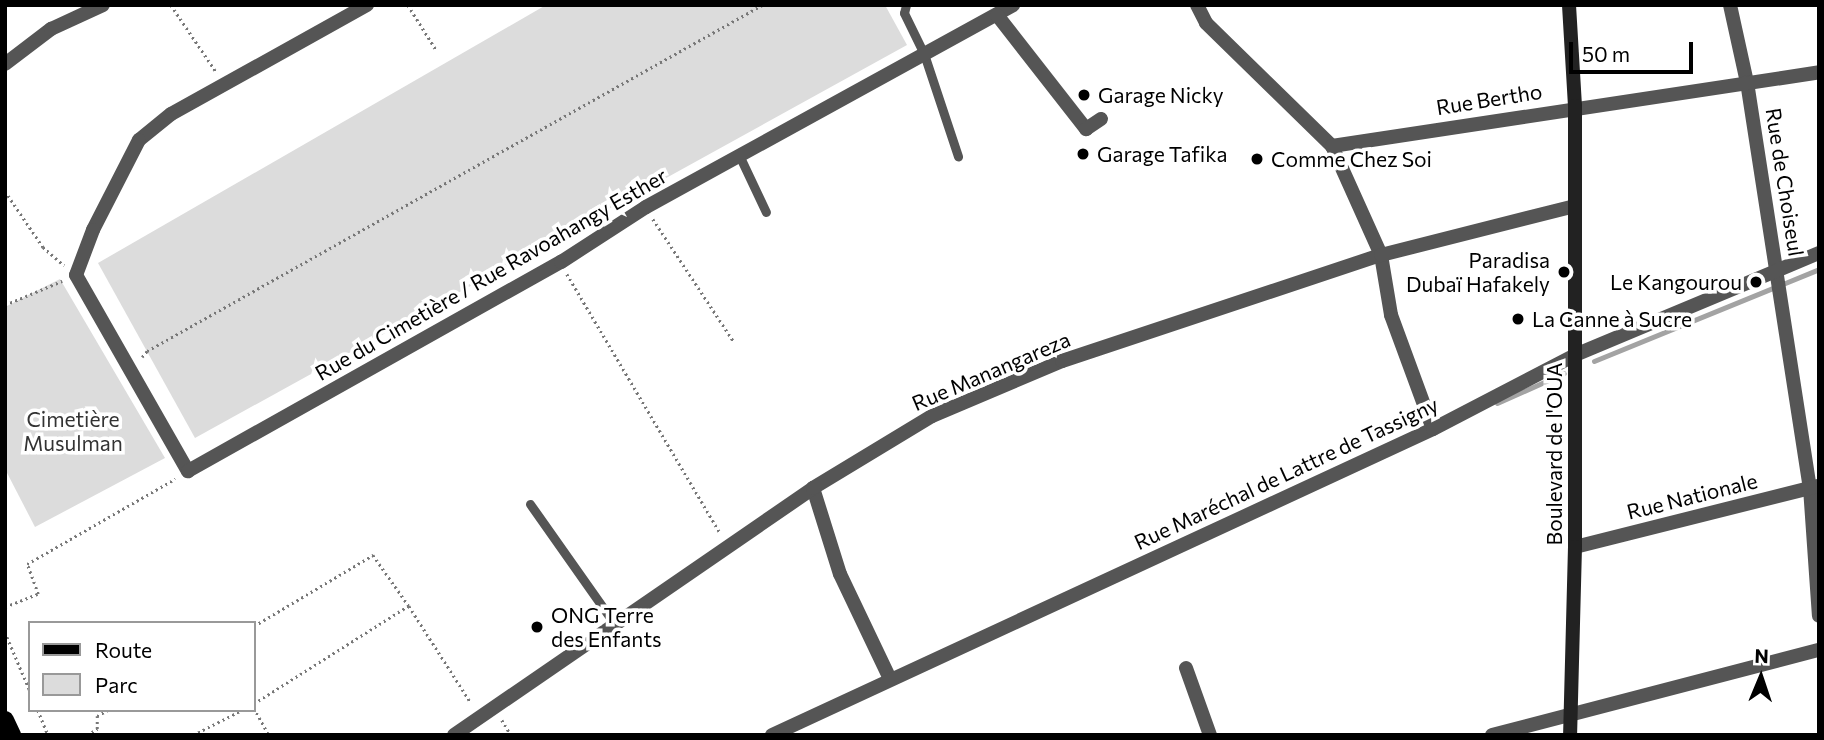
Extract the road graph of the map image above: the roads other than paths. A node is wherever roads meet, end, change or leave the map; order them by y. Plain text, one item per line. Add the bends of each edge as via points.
1 (103, 5) edge
2 (368, 5) edge
3 (906, 5) edge
4 (1013, 5) edge
5 (1197, 5) edge
6 (1569, 5) edge
7 (1730, 5) edge
8 (997, 15) junction
9 (924, 54) junction
10 (5, 64) edge
11 (1819, 72) edge
12 (1747, 82) junction
13 (1575, 106) junction
14 (1101, 119) dead end
15 (1332, 146) junction
16 (739, 155) junction
17 (958, 156) dead end
18 (1574, 205) junction
19 (766, 212) dead end
20 (1819, 253) edge
21 (1381, 255) junction
22 (1778, 269) junction
23 (1574, 355) junction
24 (1433, 429) junction
25 (1814, 487) edge
26 (813, 488) junction
27 (530, 505) dead end
28 (1576, 547) junction
29 (1819, 616) edge
30 (614, 623) junction
31 (1819, 650) edge
32 (1186, 668) dead end
33 (890, 679) junction
34 (1569, 712) junction
35 (5, 720) edge
36 (12, 735) edge
37 (454, 735) edge
38 (772, 735) edge
39 (1210, 735) edge
40 (1492, 735) edge
41 (1570, 735) edge

1 - 10 street via 51,29
2 - 16 street, Rue du Cimetière / Rue Ravoahangy Esther via 171,114 139,140 93,230 76,275 188,471 561,262
3 - 9 lane via 904,13
4 - 8 street, Rue du Cimetière / Rue Ravoahangy Esther
5 - 15 street via 1206,23
6 - 13 main road, Boulevard de l'OUA
7 - 12 street, Rue de Choiseul
8 - 9 street, Rue du Cimetière / Rue Ravoahangy Esther
8 - 14 street via 1086,129
9 - 16 street, Rue du Cimetière / Rue Ravoahangy Esther
9 - 17 lane
11 - 12 street, Rue Bertho
12 - 13 street, Rue Bertho
12 - 22 street, Rue de Choiseul
13 - 15 street, Rue Bertho
13 - 18 main road, Boulevard de l'OUA
15 - 21 street
16 - 19 lane
18 - 21 street, Rue Manangareza
18 - 23 main road, Boulevard de l'OUA
20 - 22 street, Rue Maréchal de Lattre de Tassigny
21 - 24 street via 1391,315
21 - 26 street, Rue Manangareza via 1062,361 932,416
22 - 23 street, Rue Maréchal de Lattre de Tassigny
22 - 25 street, Rue de Choiseul
23 - 24 street, Rue Maréchal de Lattre de Tassigny
23 - 28 main road, Boulevard de l'OUA
24 - 33 street, Rue Maréchal de Lattre de Tassigny
25 - 28 street, Rue Nationale
25 - 29 street, Rue de Choiseul
26 - 30 street, Rue Manangareza
26 - 33 street via 840,574
27 - 30 lane
28 - 34 main road, Boulevard de l'OUA
30 - 37 street, Rue Manangareza
31 - 34 street
32 - 39 street
33 - 38 street, Rue Maréchal de Lattre de Tassigny
34 - 40 street
34 - 41 main road, Boulevard de l'OUA
35 - 36 main road

